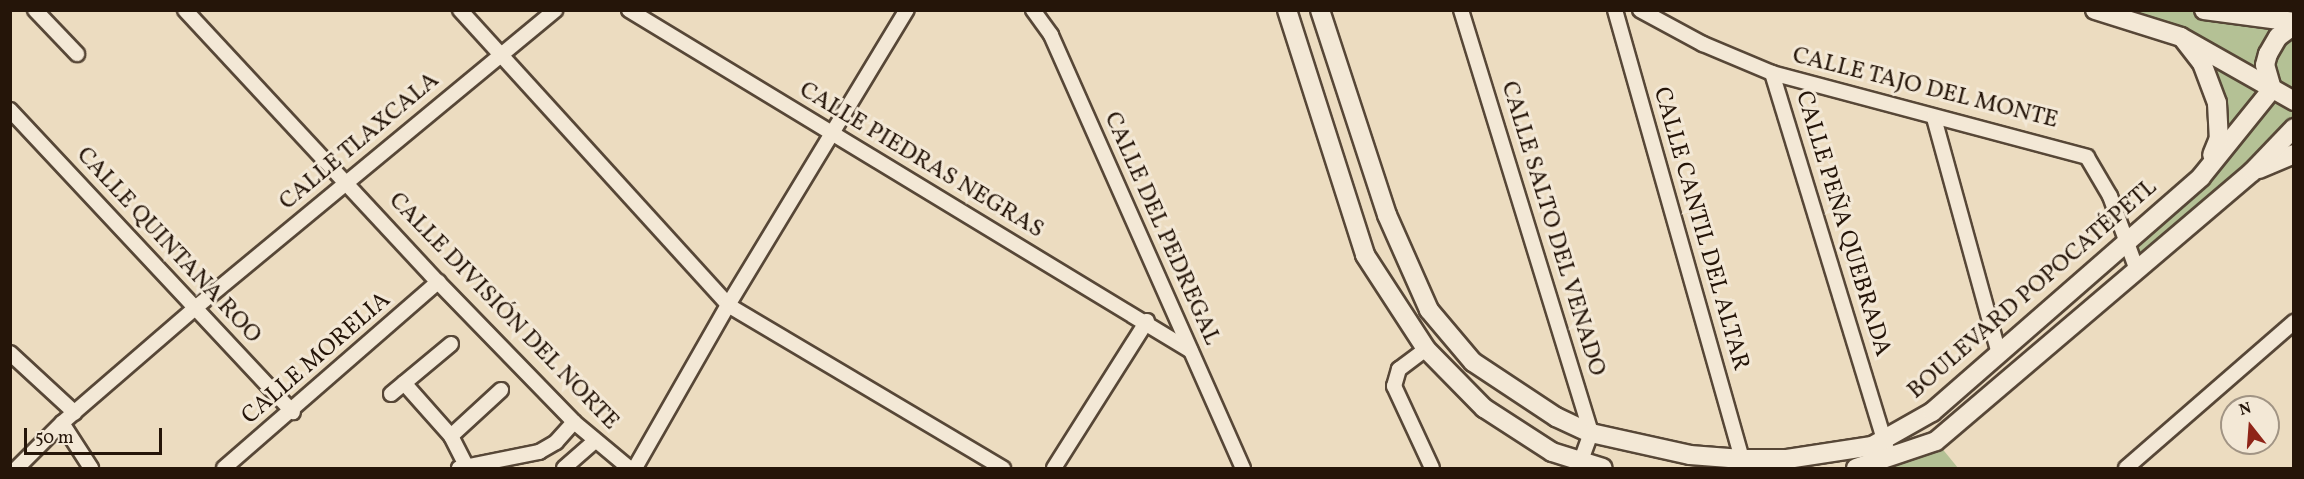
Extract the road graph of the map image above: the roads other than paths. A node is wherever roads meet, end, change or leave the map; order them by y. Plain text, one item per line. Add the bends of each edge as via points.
1 (35, 10) edge
2 (185, 10) edge
3 (460, 10) edge
4 (555, 10) edge
5 (629, 10) edge
6 (906, 10) edge
7 (1033, 10) edge
8 (1287, 10) edge
9 (1320, 10) edge
10 (1461, 10) edge
11 (1615, 10) edge
12 (1640, 10) edge
13 (2095, 10) edge
14 (2204, 10) edge
15 (2294, 23) edge
16 (2181, 37) junction
17 (77, 54) dead end
18 (499, 54) junction
19 (1772, 73) junction
20 (2272, 89) junction
21 (2294, 100) edge
22 (10, 110) edge
23 (1934, 118) junction
24 (2294, 128) edge
25 (833, 136) junction
26 (2294, 154) edge
27 (2252, 172) junction
28 (2201, 177) junction
29 (348, 183) junction
30 (2127, 241) junction
31 (2137, 270) junction
32 (438, 282) junction
33 (728, 305) junction
34 (194, 309) junction
35 (1147, 321) junction
36 (2294, 322) edge
37 (2288, 331) edge
38 (451, 344) dead end
39 (1426, 349) junction
40 (1191, 351) junction
41 (10, 353) edge
42 (1999, 354) junction
43 (404, 383) junction
44 (501, 390) dead end
45 (391, 394) dead end
46 (293, 412) junction
47 (75, 413) junction
48 (574, 422) junction
49 (62, 423) junction
50 (1591, 433) junction
51 (451, 436) junction
52 (1884, 439) junction
53 (595, 441) junction
54 (1889, 457) junction
55 (1742, 459) junction
56 (1581, 461) junction
57 (518, 463) edge
58 (462, 467) edge
59 (17, 468) edge
60 (91, 468) edge
61 (224, 468) edge
62 (564, 468) edge
63 (629, 468) edge
64 (635, 468) edge
65 (1003, 468) edge
66 (1054, 468) edge
67 (1243, 468) edge
68 (1432, 468) edge
69 (1603, 468) edge
70 (1856, 468) edge
71 (2126, 468) edge

1 - 17 street
2 - 29 street, CALLE DIVISIÓN DEL NORTE
3 - 18 street
4 - 18 street, CALLE TLAXCALA
5 - 25 street, CALLE PIEDRAS NEGRAS
6 - 25 street
7 - 40 street, CALLE DEL PEDREGAL via 1051,35
8 - 39 street via 1365,255
9 - 50 street, BOULEVARD POPOCATÉPETL via 1387,215 1429,310 1473,362 1556,417
10 - 50 street, CALLE SALTO DEL VENADO
11 - 55 street, CALLE CANTIL DEL ALTAR
12 - 19 street, CALLE TAJO DEL MONTE via 1703,44
13 - 16 street
14 - 15 street
15 - 20 street via 2278,37 2268,54 2265,66
16 - 20 street
16 - 28 street via 2202,63 2220,120 2219,138
18 - 29 street, CALLE TLAXCALA
18 - 33 street
19 - 23 street, CALLE TAJO DEL MONTE
19 - 52 street, CALLE PEÑA QUEBRADA
20 - 21 street
20 - 28 street, BOULEVARD POPOCATÉPETL
22 - 34 street, CALLE QUINTANA ROO
23 - 30 street, CALLE TAJO DEL MONTE via 2030,139 2087,157 2110,196
23 - 42 street
24 - 27 street
25 - 33 street
25 - 35 street, CALLE PIEDRAS NEGRAS
26 - 27 street
27 - 31 street
28 - 30 street, BOULEVARD POPOCATÉPETL
29 - 32 street, CALLE DIVISIÓN DEL NORTE
29 - 34 street, CALLE TLAXCALA
30 - 31 street, CALLE TAJO DEL MONTE
30 - 42 street, BOULEVARD POPOCATÉPETL
31 - 54 street via 1936,441
32 - 46 street, CALLE MORELIA
32 - 48 street, CALLE DIVISIÓN DEL NORTE
33 - 64 street
33 - 65 street
34 - 46 street, CALLE QUINTANA ROO
34 - 47 street, CALLE TLAXCALA
35 - 40 street, CALLE PIEDRAS NEGRAS
35 - 66 street
36 - 37 street
37 - 71 street
38 - 43 street
39 - 56 street via 1484,408 1552,452
39 - 68 street via 1399,369 1394,386
40 - 67 street, CALLE DEL PEDREGAL
41 - 47 street
42 - 52 street, BOULEVARD POPOCATÉPETL via 1932,412
43 - 45 street
43 - 51 street
44 - 51 street
46 - 61 street, CALLE MORELIA
47 - 49 street, CALLE TLAXCALA
48 - 53 street, CALLE DIVISIÓN DEL NORTE
48 - 57 street via 556,442
49 - 59 street, CALLE TLAXCALA
49 - 60 street
50 - 55 street, BOULEVARD POPOCATÉPETL via 1690,455
50 - 56 street
51 - 58 street
52 - 54 street, CALLE PEÑA QUEBRADA
52 - 55 street, BOULEVARD POPOCATÉPETL via 1872,446 1787,459
53 - 62 street
53 - 63 street, CALLE DIVISIÓN DEL NORTE
54 - 70 street
56 - 69 street
57 - 58 street

